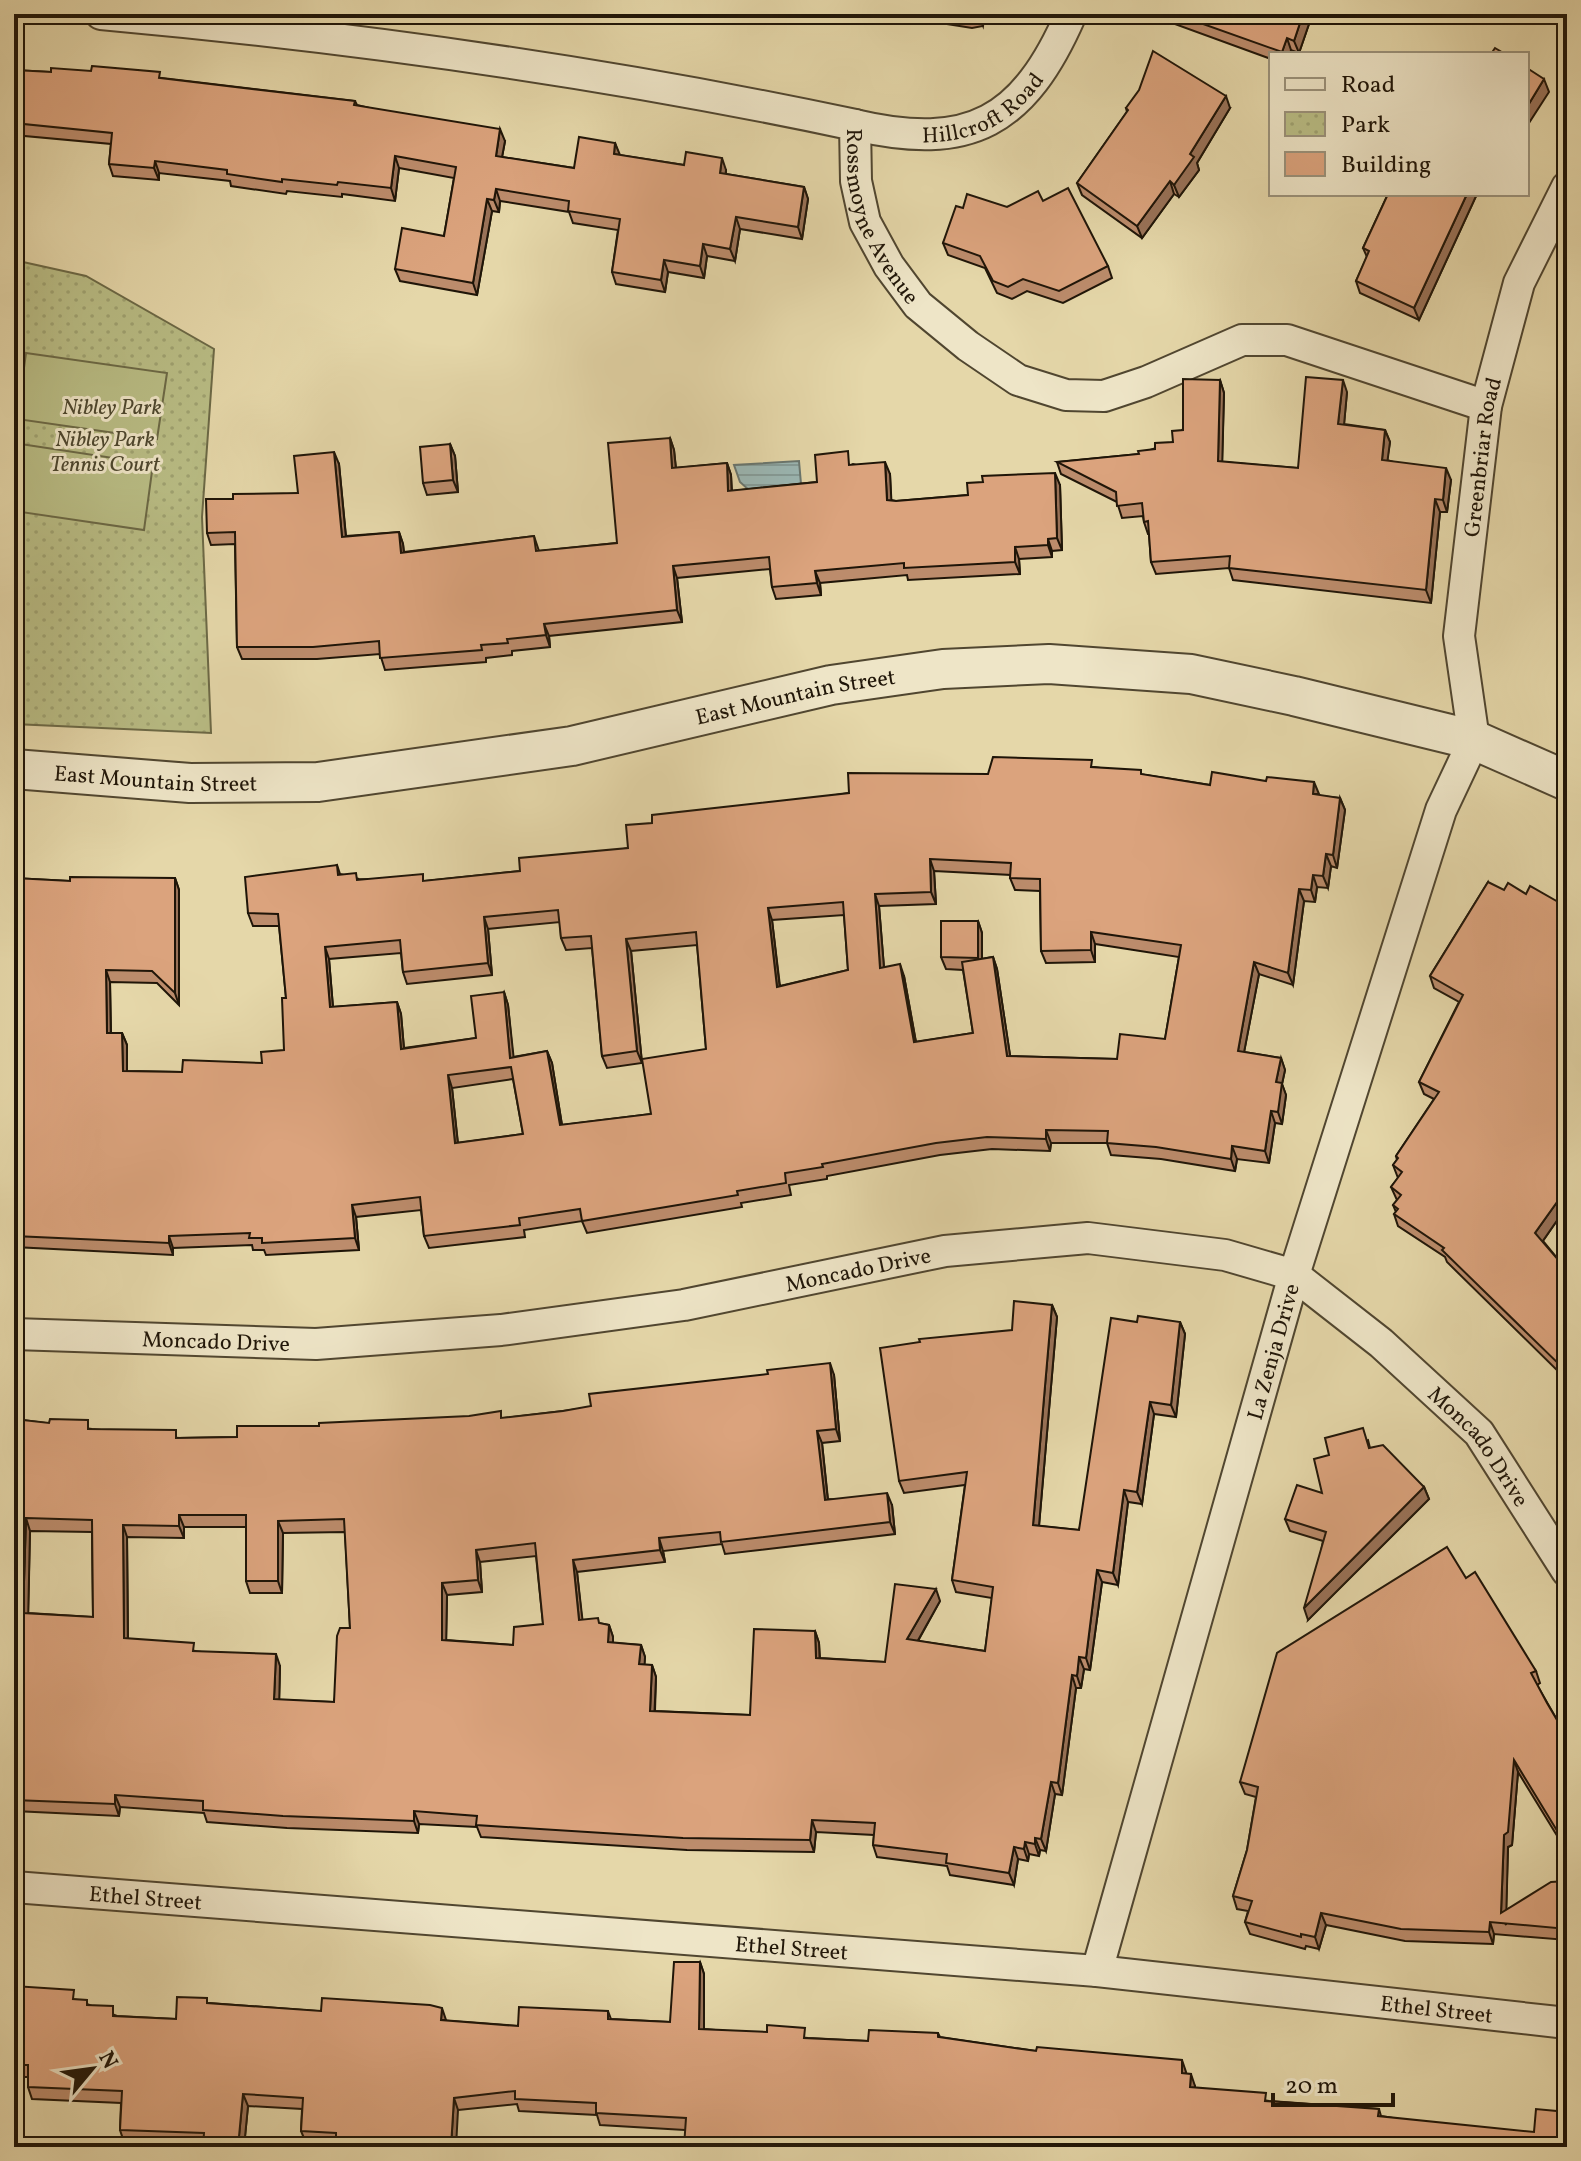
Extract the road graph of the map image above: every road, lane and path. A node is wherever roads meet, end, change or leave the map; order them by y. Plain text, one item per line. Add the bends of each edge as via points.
1 (101, 14) edge
2 (1071, 14) edge
3 (855, 125) junction
4 (1567, 187) edge
5 (1486, 406) junction
6 (1474, 740) junction
7 (14, 769) edge
8 (1567, 781) edge
9 (1294, 1275) junction
10 (14, 1334) edge
11 (1567, 1571) edge
12 (14, 1887) edge
13 (1097, 1971) junction
14 (1567, 2023) edge

1 - 3 street, Rossmoyne Avenue via 501,60
2 - 3 street, Hillcroft Road via 1028,91 996,117 948,136 899,135
3 - 5 street, Rossmoyne Avenue via 856,181 865,222 889,266 918,305 1018,380 1066,395 1104,396 1242,340 1287,340
4 - 5 street, Greenbriar Road via 1519,283
5 - 6 street, Greenbriar Road via 1459,636
6 - 7 street, East Mountain Street via 1191,674 1049,664 943,669 831,685 572,746 318,782 190,783
6 - 8 street, East Mountain Street
6 - 9 street, La Zenja Drive via 1441,810
9 - 10 street, Moncado Drive via 1225,1255 1088,1238 945,1251 684,1305 501,1330 316,1344
9 - 11 street, Moncado Drive via 1381,1343 1479,1433
9 - 13 street, La Zenja Drive
12 - 13 street, Ethel Street
13 - 14 street, Ethel Street

